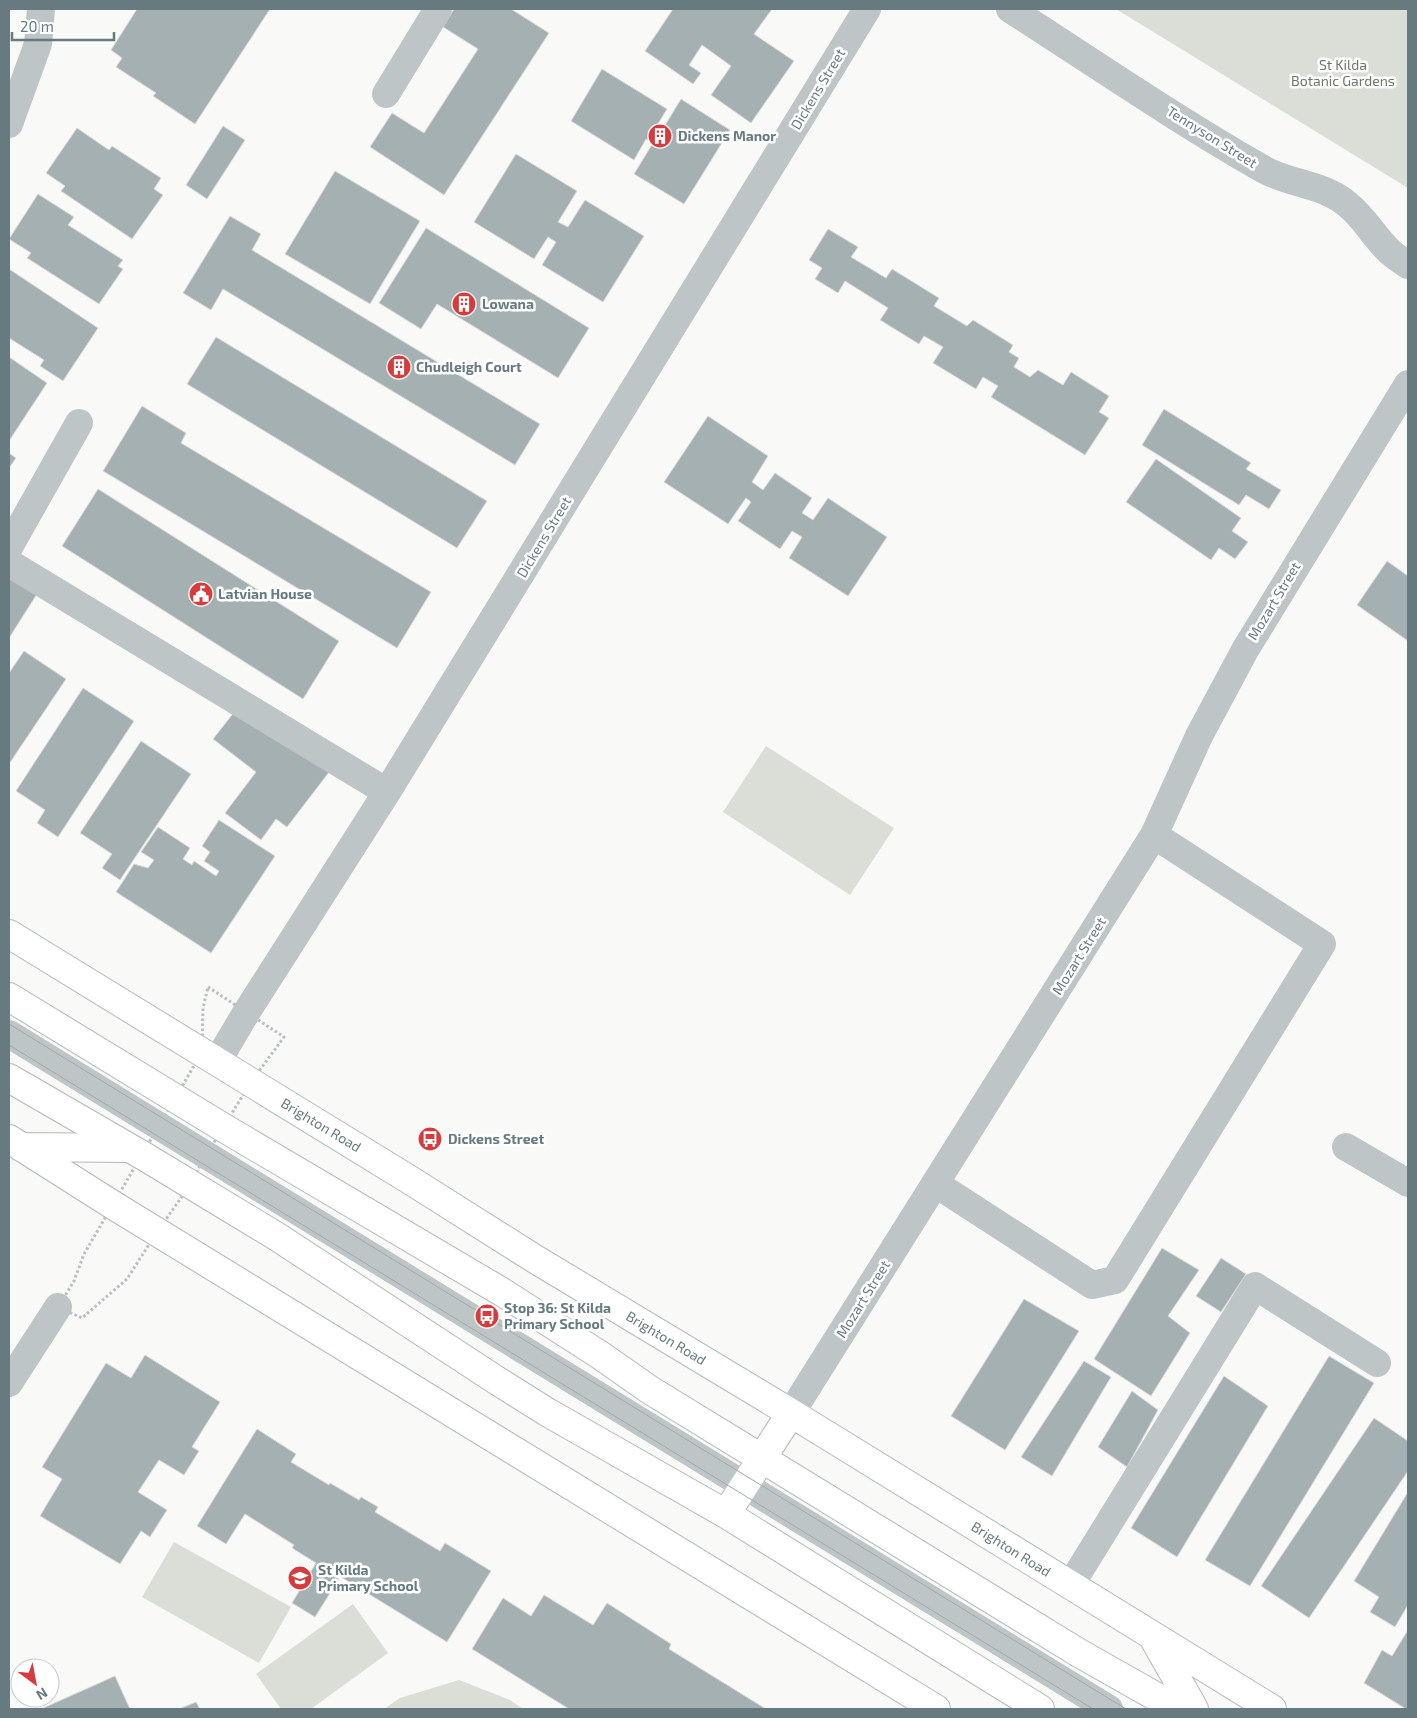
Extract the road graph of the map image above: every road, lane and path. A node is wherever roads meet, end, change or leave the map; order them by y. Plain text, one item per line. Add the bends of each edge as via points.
1 (41, 9) edge
2 (438, 9) edge
3 (867, 9) edge
4 (1010, 9) edge
5 (386, 94) dead end
6 (9, 124) edge
7 (1408, 265) edge
8 (1408, 384) edge
9 (79, 423) dead end
10 (9, 547) edge
11 (9, 564) edge
12 (387, 792) junction
13 (1154, 835) junction
14 (9, 934) edge
15 (9, 997) edge
16 (9, 1034) edge
17 (217, 1062) junction
18 (9, 1078) edge
19 (15, 1143) edge
20 (1346, 1147) dead end
21 (128, 1148) junction
22 (1408, 1183) edge
23 (936, 1184) junction
24 (58, 1307) dead end
25 (1377, 1363) dead end
26 (9, 1383) edge
27 (791, 1413) junction
28 (762, 1458) junction
29 (744, 1485) junction
30 (726, 1514) junction
31 (1070, 1586) junction
32 (1150, 1634) junction
33 (936, 1709) edge
34 (1040, 1709) edge
35 (1108, 1709) edge
36 (1178, 1709) edge
37 (1194, 1709) edge
38 (1272, 1709) edge

1 - 6 street via 38,44
2 - 5 street
3 - 12 street, Dickens Street
4 - 7 street, Tennyson Street via 1265,170 1347,203 1390,251
8 - 13 street, Mozart Street via 1245,650 1199,736
9 - 10 street
11 - 12 street
12 - 17 street, Dickens Street
13 - 23 street, Mozart Street
13 - 23 street via 1322,944 1120,1272 1115,1280 1092,1285
14 - 17 main road, Brighton Road
15 - 28 main road via 502,1292 650,1390
16 - 29 street
17 - 27 main road, Brighton Road
18 - 21 main road
19 - 21 main road
19 - 33 main road
20 - 22 street
21 - 30 main road via 276,1236 547,1412
23 - 27 street, Mozart Street
24 - 26 street
25 - 31 street via 1256,1286
27 - 28 main road, Mozart Street
27 - 31 main road, Brighton Road
28 - 29 main road, Mozart Street
28 - 36 main road via 1079,1653
29 - 30 main road, Mozart Street
29 - 35 street
30 - 34 main road
31 - 32 main road, Brighton Road
32 - 37 main road
32 - 38 main road, Brighton Road

